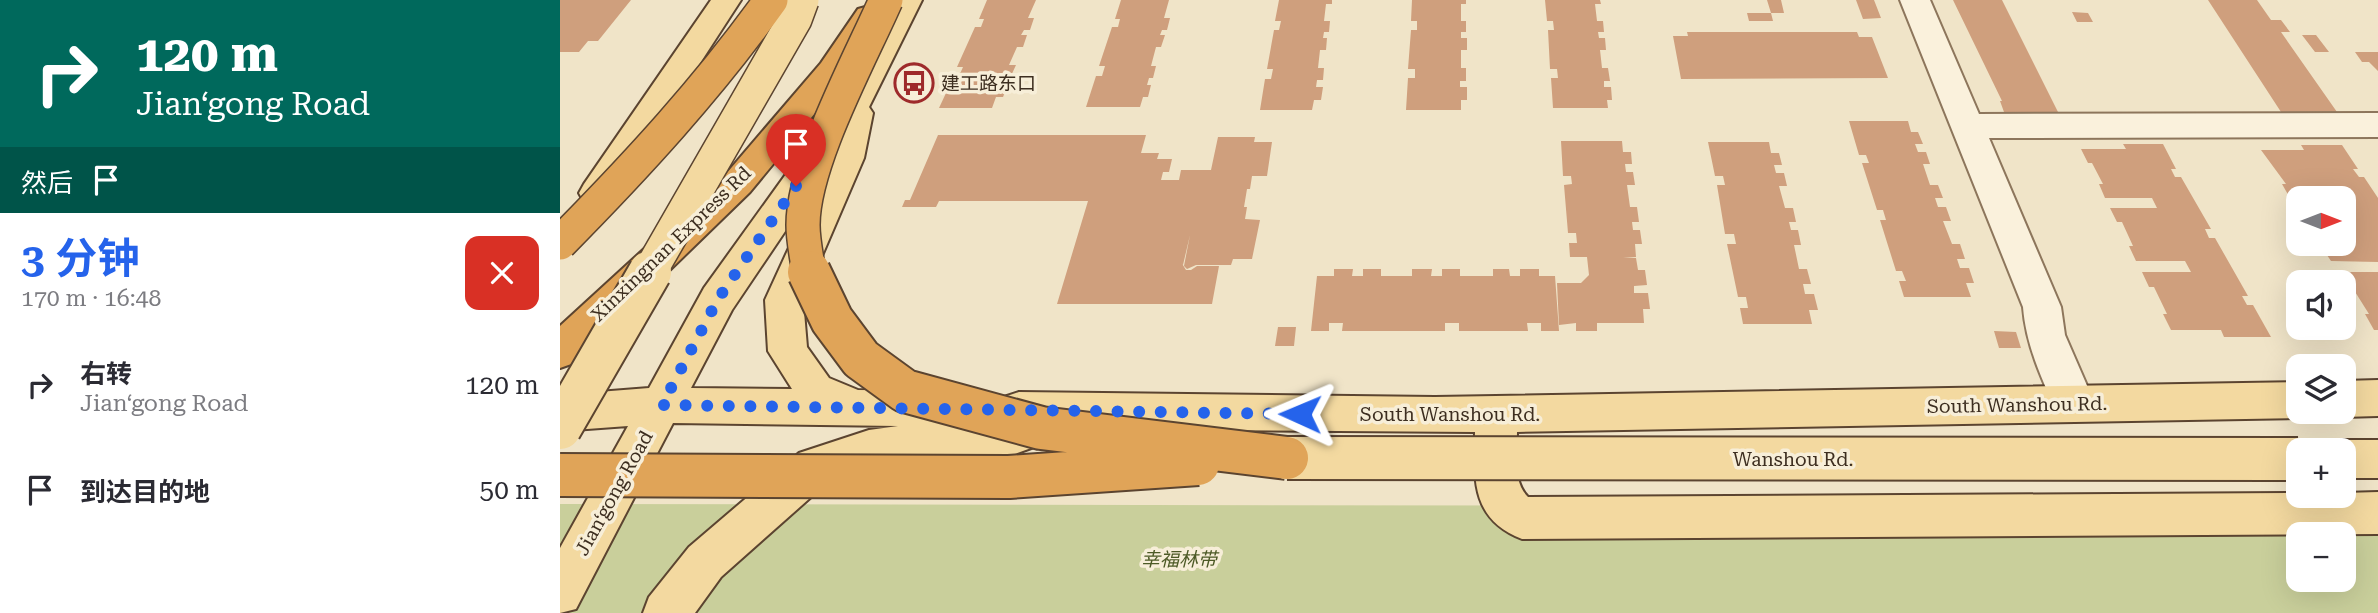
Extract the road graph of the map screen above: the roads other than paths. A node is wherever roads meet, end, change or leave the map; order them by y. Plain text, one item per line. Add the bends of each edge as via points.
1 (726, 0) edge
2 (771, 0) edge
3 (802, 0) edge
4 (879, 0) edge
5 (886, 0) edge
6 (907, 0) edge
7 (1915, 0) edge
8 (859, 96) junction
9 (1967, 125) junction
10 (2378, 125) edge
11 (560, 243) edge
12 (560, 249) edge
13 (560, 351) edge
14 (2378, 398) edge
15 (2356, 399) edge
16 (2286, 400) edge
17 (2074, 404) junction
18 (662, 405) junction
19 (856, 408) junction
20 (1084, 411) junction
21 (560, 413) edge
22 (1496, 414) junction
23 (560, 428) edge
24 (1287, 458) junction
25 (2286, 459) edge
26 (2356, 459) edge
27 (2378, 459) edge
28 (560, 475) edge
29 (2378, 513) edge
30 (560, 593) edge
31 (666, 613) edge

1 - 12 main road
2 - 11 highway, bridge via 682,114
3 - 23 main road, bridge
4 - 13 highway, Xinxingnan Express Rd, bridge via 832,71 738,183
5 - 24 highway, bridge via 825,136 803,224 809,275 832,320 861,359 905,391 1041,428
6 - 8 main road, Jian‘gong Road
7 - 9 street
8 - 18 main road, Jian‘gong Road via 718,299
8 - 19 main road via 848,158 784,300 788,351 815,390
9 - 10 street
9 - 17 street via 2042,307 2045,335
14 - 15 main road
16 - 17 main road, South Wanshou Rd.
17 - 22 main road, South Wanshou Rd.
18 - 19 main road, South Wanshou Rd.
18 - 21 main road, South Wanshou Rd.
18 - 30 main road, Jian‘gong Road
19 - 20 main road, South Wanshou Rd.
20 - 22 main road, South Wanshou Rd.
20 - 31 main road via 993,443 906,444 869,449 814,467 705,562
22 - 29 main road via 1499,498 1508,512 1521,519
24 - 25 main road, Wanshou Rd., bridge
24 - 28 highway, bridge via 1009,478
26 - 27 main road

